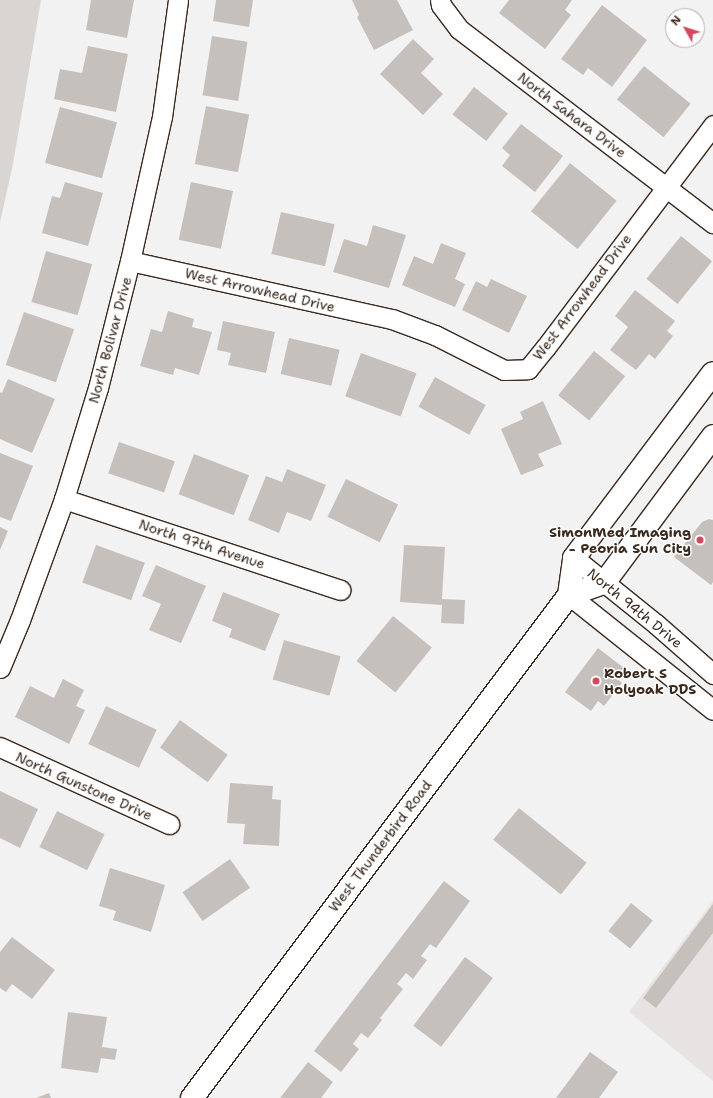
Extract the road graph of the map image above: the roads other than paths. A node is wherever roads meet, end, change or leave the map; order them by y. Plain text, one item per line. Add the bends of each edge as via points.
1 (178, 0) edge
2 (440, 0) edge
3 (713, 125) edge
4 (666, 187) junction
5 (713, 223) edge
6 (130, 261) junction
7 (713, 373) edge
8 (713, 436) edge
9 (64, 499) junction
10 (574, 558) junction
11 (604, 583) junction
12 (340, 590) dead end
13 (569, 595) junction
14 (0, 668) edge
15 (710, 671) edge
16 (688, 690) junction
17 (713, 710) edge
18 (0, 747) edge
19 (169, 824) dead end
20 (192, 1098) edge

1 - 6 street, North Bolivar Drive via 162,117
2 - 4 street, North Sahara Drive via 459,29
3 - 4 street, West Arrowhead Drive
4 - 5 street, North Sahara Drive
4 - 6 street, West Arrowhead Drive via 528,369 504,370 435,335 392,319
6 - 9 street, North Bolivar Drive via 98,388
7 - 10 main road, West Thunderbird Road
8 - 11 main road
9 - 12 street, North 97th Avenue
9 - 14 street, North Bolivar Drive
10 - 11 street, North 94th Drive
10 - 13 main road, West Thunderbird Road
11 - 13 main road
11 - 15 street, North 94th Drive
13 - 16 street
13 - 20 main road, West Thunderbird Road
15 - 16 street
16 - 17 street
18 - 19 street, North Gunstone Drive

